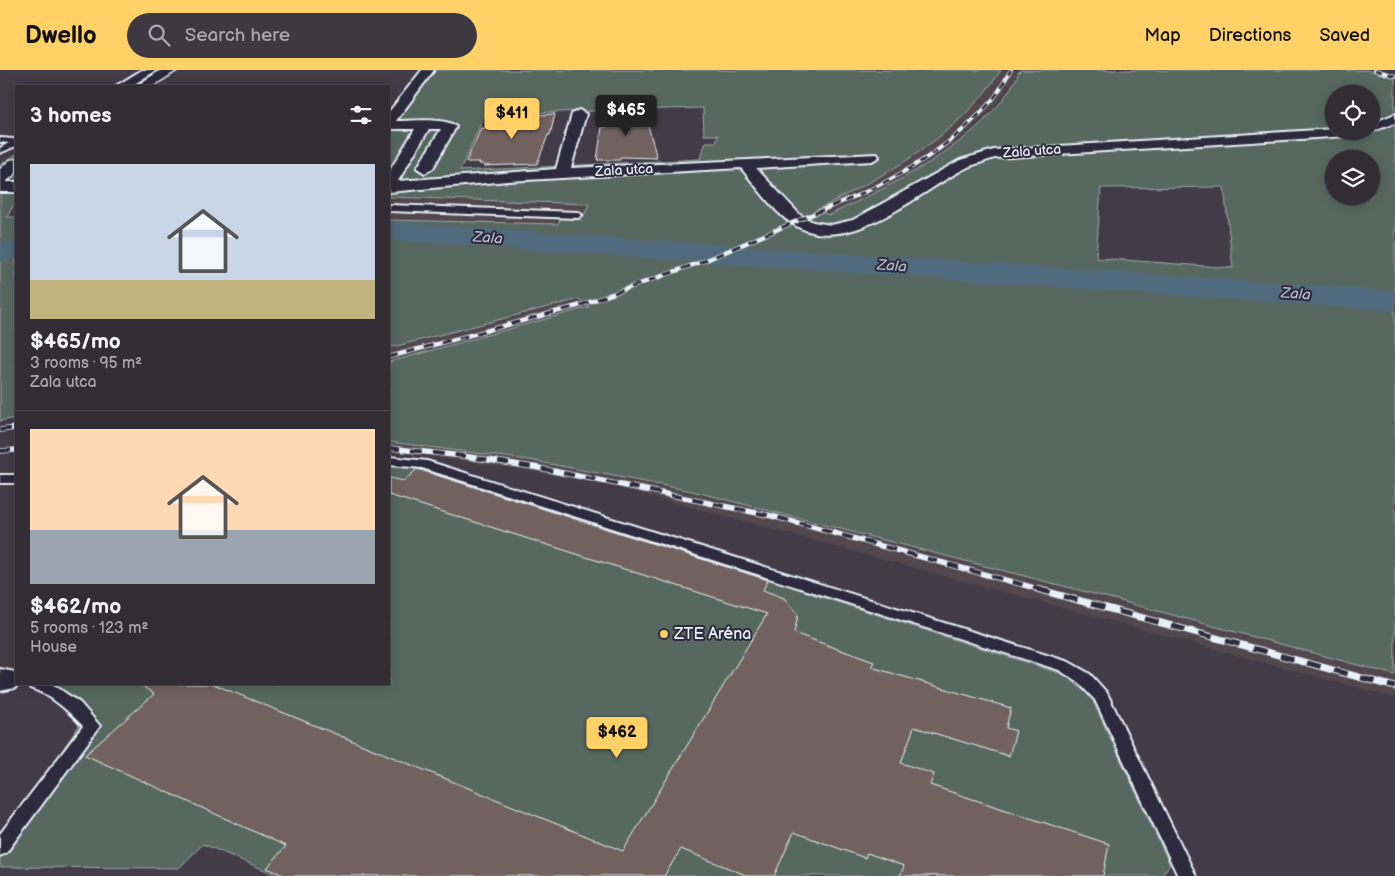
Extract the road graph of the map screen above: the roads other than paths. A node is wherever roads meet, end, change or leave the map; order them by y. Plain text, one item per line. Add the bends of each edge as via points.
1 (151, 70) edge
2 (171, 70) edge
3 (428, 70) edge
4 (124, 85) edge
5 (146, 85) edge
6 (579, 114) dead end
7 (1395, 118) edge
8 (390, 122) edge
9 (390, 123) edge
10 (425, 125) junction
11 (1380, 125) edge
12 (1380, 129) edge
13 (1395, 130) edge
14 (1325, 132) edge
15 (0, 140) edge
16 (15, 144) edge
17 (0, 151) edge
18 (872, 157) dead end
19 (745, 164) junction
20 (15, 165) edge
21 (399, 167) junction
22 (562, 173) junction
23 (0, 178) edge
24 (390, 184) edge
25 (390, 186) edge
26 (0, 187) edge
27 (15, 188) edge
28 (390, 208) edge
29 (578, 215) dead end
30 (390, 461) edge
31 (0, 479) edge
32 (15, 479) edge
33 (43, 685) edge
34 (0, 848) edge
35 (1187, 876) edge

1 - 4 street
2 - 5 street
3 - 8 street
6 - 22 street
7 - 11 street, Zala utca
9 - 10 street
10 - 21 street, Zala utca
10 - 21 street via 449,127 426,167
12 - 13 street, Zala utca
14 - 19 street, Zala utca via 994,154 965,163 858,224 831,230 808,226 794,218
15 - 16 lane
16 - 17 lane
18 - 19 street, Zala utca
19 - 22 street, Zala utca
20 - 23 street
21 - 24 street, Zala utca
22 - 25 street, Zala utca
26 - 27 street
28 - 29 lane
30 - 35 lane via 423,464 1064,666 1084,678 1101,697
31 - 32 lane
33 - 34 lane via 74,707 92,726

